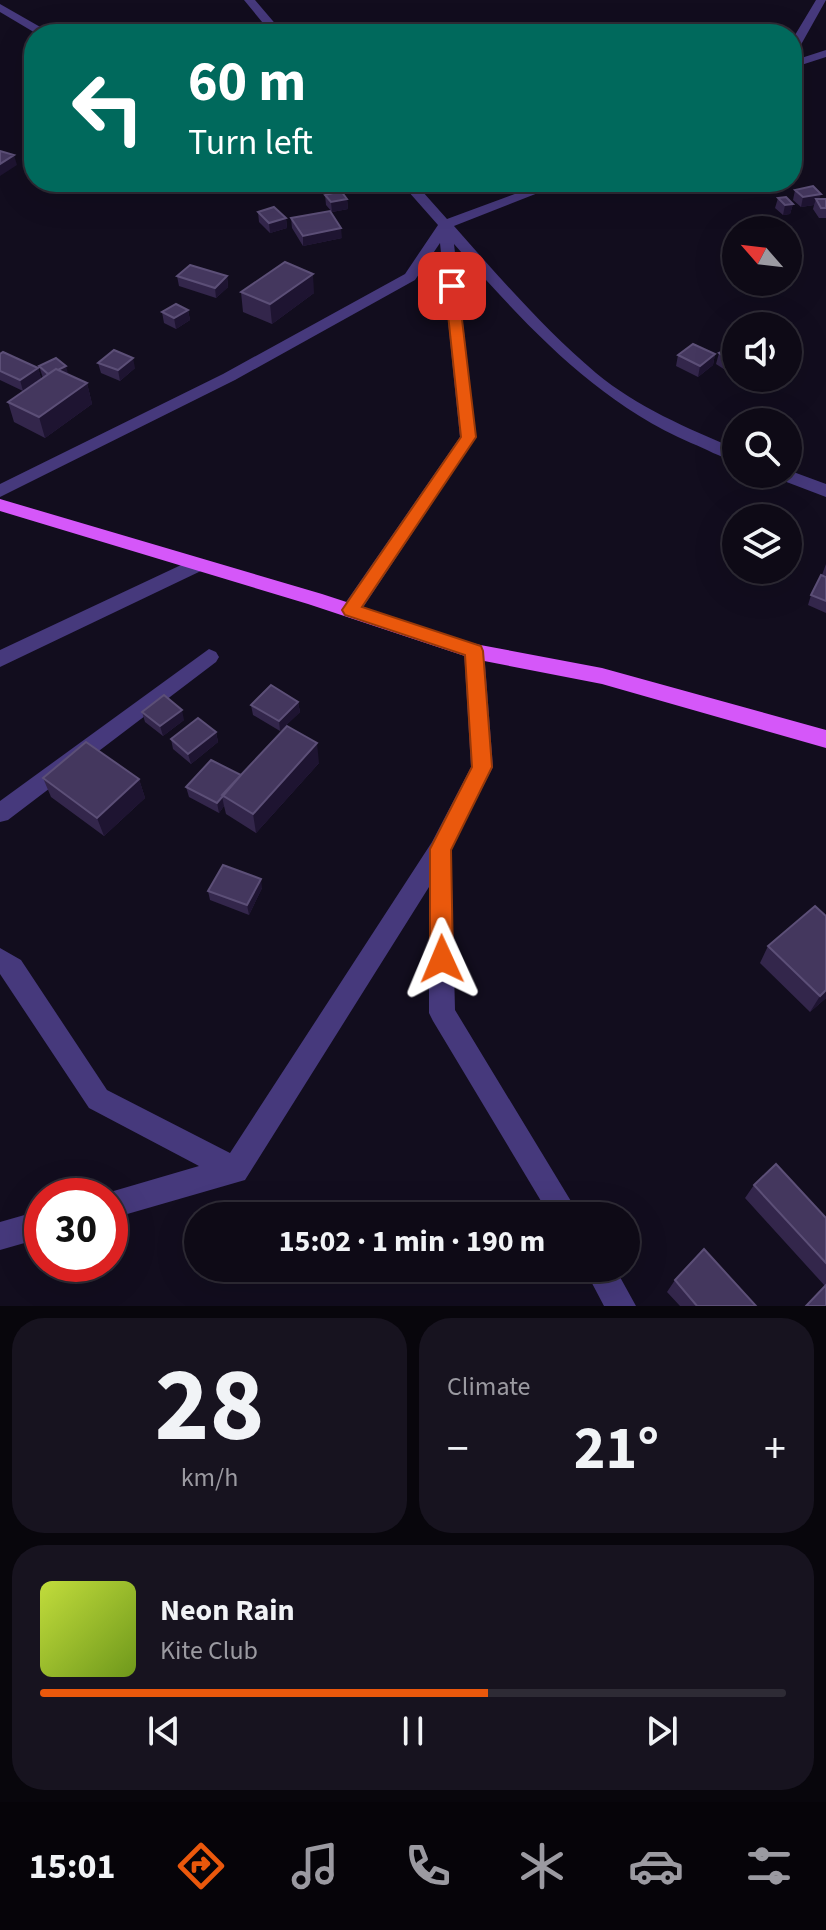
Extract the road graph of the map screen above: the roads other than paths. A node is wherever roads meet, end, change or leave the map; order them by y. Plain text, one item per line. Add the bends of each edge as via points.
1 (249, 0) edge
2 (821, 0) edge
3 (0, 7) edge
4 (28, 24) edge
5 (269, 24) edge
6 (802, 33) edge
7 (826, 53) edge
8 (802, 61) edge
9 (416, 192) edge
10 (532, 192) edge
11 (445, 225) junction
12 (722, 450) edge
13 (802, 482) edge
14 (0, 491) edge
15 (826, 491) edge
16 (0, 505) edge
17 (196, 565) junction
18 (351, 610) junction
19 (474, 651) junction
20 (209, 657) dead end
21 (0, 659) edge
22 (826, 739) edge
23 (0, 813) edge
24 (440, 849) junction
25 (0, 959) edge
26 (235, 1170) junction
27 (128, 1200) edge
28 (557, 1202) edge
29 (24, 1229) edge
30 (0, 1236) edge
31 (606, 1282) edge
32 (621, 1306) edge

1 - 5 street
2 - 6 street
3 - 4 street
7 - 8 street
9 - 11 street
10 - 11 street
11 - 12 street via 591,377 660,423
11 - 14 street via 410,277 229,377
11 - 18 street via 468,437
13 - 15 street
16 - 17 main road
17 - 18 main road
17 - 21 street
18 - 19 main road
19 - 22 main road via 602,676
19 - 24 street via 482,767
20 - 23 street
24 - 26 street
24 - 28 street via 442,1013
25 - 26 street via 12,968 98,1099
26 - 27 street
29 - 30 street
31 - 32 street

